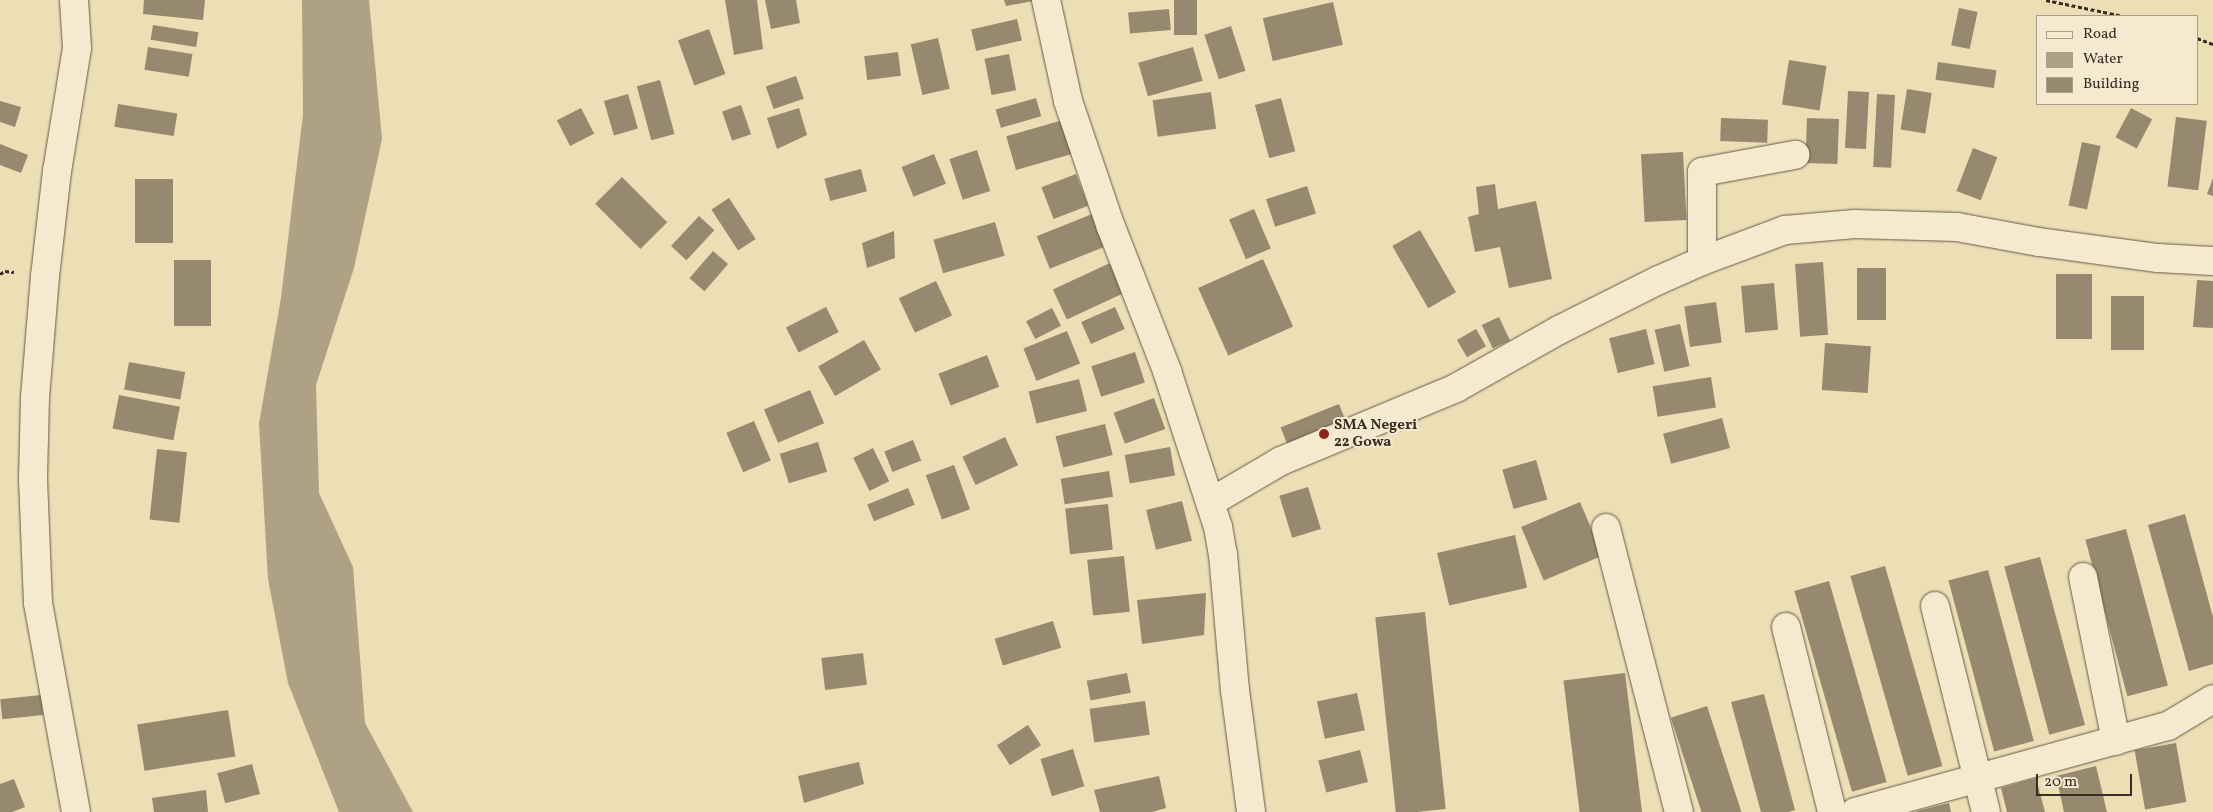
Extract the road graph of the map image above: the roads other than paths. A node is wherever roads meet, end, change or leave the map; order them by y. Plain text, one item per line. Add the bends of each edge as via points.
1 (74, 0) edge
2 (1046, 0) edge
3 (1795, 156) dead end
4 (1702, 261) junction
5 (2213, 261) edge
6 (1211, 502) junction
7 (1606, 528) dead end
8 (2083, 577) dead end
9 (1935, 606) dead end
10 (1786, 627) dead end
11 (2213, 699) edge
12 (2116, 741) junction
13 (1979, 778) junction
14 (76, 812) edge
15 (1251, 812) edge
16 (1679, 812) edge
17 (1832, 812) edge
18 (1855, 812) edge
19 (1986, 812) edge

1 - 14 street via 77,48 57,172 45,276 35,397 33,479 38,603
2 - 6 street via 1071,110 1110,227 1167,371
3 - 4 street via 1702,172
4 - 5 street via 1785,230 1854,224 1957,227 2049,244 2158,258
4 - 6 street via 1559,330 1456,388 1281,461
6 - 15 street via 1223,554 1235,690
7 - 16 street
8 - 12 street
9 - 13 street
10 - 17 street
11 - 12 street via 2168,726
12 - 13 street
13 - 18 street
13 - 19 street

